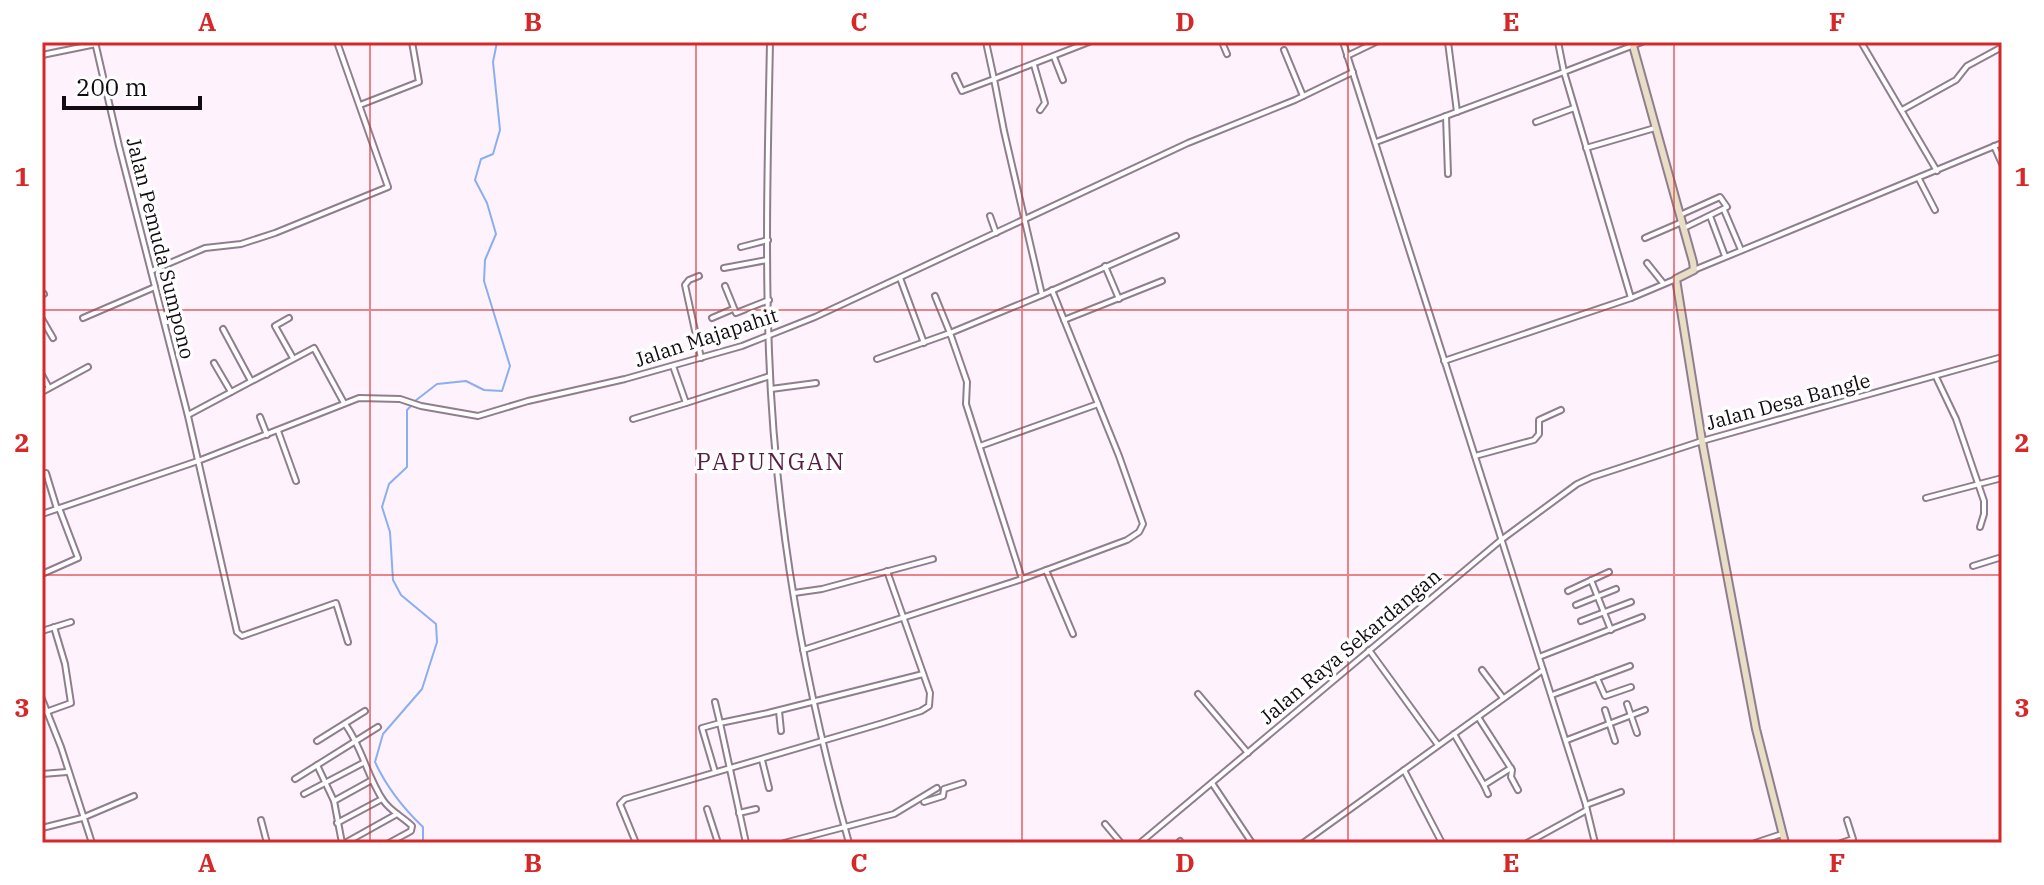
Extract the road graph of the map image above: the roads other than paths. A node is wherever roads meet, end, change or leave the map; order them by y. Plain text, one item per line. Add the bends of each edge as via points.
1 (337, 42) edge
2 (412, 42) edge
3 (770, 42) edge
4 (986, 42) edge
5 (1089, 42) edge
6 (1222, 42) edge
7 (1343, 42) edge
8 (1376, 42) edge
9 (1448, 42) edge
10 (1558, 42) edge
11 (1642, 42) edge
12 (1861, 42) edge
13 (96, 43) edge
14 (1632, 44) edge
15 (2002, 47) edge
16 (1284, 50) dead end
17 (1227, 54) dead end
18 (42, 55) edge
19 (1347, 56) junction
20 (1054, 57) junction
21 (1034, 65) junction
22 (1353, 72) junction
23 (1564, 72) junction
24 (955, 76) dead end
25 (994, 79) junction
26 (1063, 80) dead end
27 (1303, 96) junction
28 (360, 105) junction
29 (1574, 108) junction
30 (1040, 110) dead end
31 (1902, 110) junction
32 (1457, 112) junction
33 (1446, 116) junction
34 (1536, 122) dead end
35 (1655, 128) junction
36 (1376, 142) junction
37 (2002, 143) edge
38 (1994, 146) junction
39 (1586, 148) junction
40 (2002, 164) edge
41 (1937, 171) junction
42 (1448, 174) dead end
43 (1919, 179) junction
44 (1724, 210) junction
45 (1935, 210) dead end
46 (990, 216) dead end
47 (1710, 216) junction
48 (1024, 221) junction
49 (1682, 222) junction
50 (996, 233) junction
51 (1176, 236) dead end
52 (1645, 238) dead end
53 (768, 240) junction
54 (741, 247) dead end
55 (1741, 250) junction
56 (1725, 256) junction
57 (767, 260) junction
58 (1647, 263) dead end
59 (1105, 266) junction
60 (724, 268) dead end
61 (1694, 270) junction
62 (151, 271) junction
63 (699, 276) dead end
64 (900, 278) junction
65 (1676, 279) junction
66 (1162, 281) dead end
67 (1663, 283) junction
68 (725, 286) dead end
69 (155, 287) junction
70 (1052, 290) junction
71 (1042, 295) junction
72 (935, 296) dead end
73 (1631, 298) junction
74 (1119, 299) junction
75 (769, 300) junction
76 (733, 309) junction
77 (83, 318) dead end
78 (289, 318) dead end
79 (712, 318) dead end
80 (42, 319) edge
81 (1064, 320) junction
82 (223, 329) dead end
83 (950, 333) junction
84 (768, 335) junction
85 (53, 338) dead end
86 (924, 343) junction
87 (2002, 357) edge
88 (293, 358) junction
89 (701, 358) junction
90 (877, 359) dead end
91 (1444, 361) junction
92 (214, 363) dead end
93 (673, 366) junction
94 (88, 367) dead end
95 (42, 375) edge
96 (770, 376) junction
97 (1936, 377) junction
98 (251, 381) junction
99 (816, 383) dead end
100 (49, 388) junction
101 (771, 389) junction
102 (42, 392) edge
103 (231, 392) junction
104 (344, 403) junction
105 (686, 403) junction
106 (1098, 404) junction
107 (1561, 410) dead end
108 (188, 416) junction
109 (260, 417) dead end
110 (633, 419) dead end
111 (278, 431) junction
112 (267, 435) junction
113 (1702, 441) junction
114 (980, 446) junction
115 (1475, 456) junction
116 (198, 461) junction
117 (46, 473) dead end
118 (2002, 478) edge
119 (1585, 480) joint
120 (296, 481) dead end
121 (1977, 484) junction
122 (1926, 498) dead end
123 (58, 509) junction
124 (42, 514) edge
125 (1980, 527) dead end
126 (1501, 540) junction
127 (2002, 557) edge
128 (933, 559) dead end
129 (1973, 566) dead end
130 (1046, 570) junction
131 (887, 571) junction
132 (1609, 572) dead end
133 (42, 574) edge
134 (1022, 579) junction
135 (1591, 580) junction
136 (1616, 589) dead end
137 (1568, 591) dead end
138 (794, 593) junction
139 (1597, 596) junction
140 (1631, 602) dead end
141 (1576, 605) dead end
142 (1604, 613) junction
143 (1642, 617) dead end
144 (902, 619) junction
145 (1581, 621) dead end
146 (71, 622) dead end
147 (54, 627) junction
148 (1611, 630) junction
149 (42, 631) edge
150 (1073, 634) dead end
151 (348, 642) dead end
152 (803, 650) junction
153 (1369, 650) junction
154 (1539, 657) junction
155 (1630, 666) dead end
156 (1482, 670) dead end
157 (1543, 670) junction
158 (923, 674) junction
159 (1597, 678) junction
160 (1631, 687) dead end
161 (1198, 694) dead end
162 (1552, 695) junction
163 (1503, 698) junction
164 (815, 701) junction
165 (715, 702) dead end
166 (42, 703) edge
167 (1627, 704) dead end
168 (1605, 710) dead end
169 (1645, 710) dead end
170 (365, 711) dead end
171 (779, 711) junction
172 (46, 712) junction
173 (1631, 716) junction
174 (1478, 717) junction
175 (720, 723) junction
176 (345, 724) junction
177 (1609, 724) junction
178 (378, 727) dead end
179 (781, 731) dead end
180 (1637, 733) dead end
181 (1454, 734) junction
182 (824, 739) junction
183 (1567, 740) junction
184 (317, 741) dead end
185 (1615, 741) dead end
186 (356, 742) junction
187 (1438, 745) junction
188 (1248, 753) junction
189 (762, 760) junction
190 (363, 763) junction
191 (317, 765) junction
192 (730, 768) junction
193 (1511, 768) junction
194 (1404, 770) junction
195 (67, 772) junction
196 (715, 772) junction
197 (42, 774) edge
198 (295, 779) dead end
199 (372, 780) junction
200 (327, 782) junction
201 (963, 783) dead end
202 (1212, 783) junction
203 (1484, 785) junction
204 (769, 788) dead end
205 (937, 788) dead end
206 (1518, 790) dead end
207 (1621, 792) dead end
208 (304, 794) dead end
209 (1488, 794) dead end
210 (134, 796) dead end
211 (382, 799) junction
212 (334, 801) junction
213 (924, 802) dead end
214 (1586, 807) junction
215 (707, 809) dead end
216 (756, 809) dead end
217 (739, 813) junction
218 (397, 814) junction
219 (82, 818) junction
220 (261, 820) dead end
221 (1847, 820) dead end
222 (337, 823) junction
223 (1105, 824) dead end
224 (42, 828) edge
225 (845, 828) junction
226 (1782, 834) junction
227 (801, 841) edge
228 (92, 843) edge
229 (267, 843) edge
230 (343, 843) edge
231 (389, 843) edge
232 (636, 843) edge
233 (718, 843) edge
234 (746, 843) edge
235 (784, 843) edge
236 (849, 843) edge
237 (1121, 843) edge
238 (1140, 843) edge
239 (1252, 843) edge
240 (1303, 843) edge
241 (1442, 843) edge
242 (1527, 843) edge
243 (1595, 843) edge
244 (1755, 843) edge
245 (1785, 843) edge
246 (1841, 843) edge

1 - 28 street
2 - 28 street via 419,82
3 - 53 street
4 - 25 street
5 - 20 street
6 - 17 street
7 - 19 street
8 - 19 street
9 - 32 street
10 - 23 street
11 - 14 street
12 - 31 street
13 - 18 street
13 - 62 street, Jalan Pemuda Sumpono
14 - 23 street
14 - 35 street
15 - 31 street
16 - 27 street
19 - 22 street
20 - 21 street
20 - 26 street
21 - 25 street
21 - 30 street via 1045,104
22 - 27 street, Jalan Majapahit
22 - 36 street
23 - 29 street
23 - 32 street
24 - 25 street via 962,91
25 - 48 street
27 - 48 street, Jalan Majapahit via 1188,143
28 - 62 street via 388,187 278,232 205,248
29 - 34 street
29 - 39 street
31 - 41 street
32 - 33 street
33 - 36 street
33 - 42 street
35 - 39 street
35 - 49 street
36 - 91 street
37 - 38 street
38 - 40 street
38 - 41 street
39 - 73 street
41 - 43 street
43 - 45 street
43 - 55 street
44 - 47 street
44 - 49 street via 1720,197
44 - 55 street
46 - 50 street
47 - 49 street
47 - 56 street
48 - 50 street, Jalan Majapahit
48 - 71 street
49 - 52 street
49 - 61 street
50 - 64 street, Jalan Majapahit
51 - 59 street
53 - 54 street
53 - 57 street
55 - 56 street
56 - 61 street
57 - 60 street
57 - 75 street
58 - 67 street
59 - 70 street
59 - 74 street
61 - 65 street
62 - 69 street, Jalan Pemuda Sumpono
63 - 89 street via 685,285
64 - 84 street, Jalan Majapahit
64 - 86 street
65 - 67 street
65 - 113 street
66 - 74 street
67 - 73 street
68 - 76 street
69 - 77 street
69 - 108 street, Jalan Pemuda Sumpono
70 - 71 street
70 - 81 street
71 - 83 street
72 - 83 street
73 - 91 street
74 - 81 street
75 - 76 street via 737,313
75 - 84 street
76 - 79 street
78 - 88 street via 275,326
80 - 85 street
81 - 106 street
82 - 98 street
83 - 86 street
83 - 114 street
84 - 89 street, Jalan Majapahit
84 - 96 street
86 - 90 street
87 - 97 street, Jalan Desa Bangle
88 - 98 street
88 - 104 street via 316,350
89 - 93 street, Jalan Majapahit
91 - 115 street
92 - 103 street
93 - 104 street, Jalan Majapahit via 478,416 400,399 366,397
93 - 105 street
94 - 100 street
95 - 100 street
96 - 101 street
96 - 105 street
97 - 113 street, Jalan Desa Bangle
97 - 121 street
98 - 103 street
99 - 101 street
100 - 102 street
101 - 138 street
103 - 108 street
104 - 111 street, Jalan Majapahit
105 - 110 street
106 - 114 street
106 - 130 street via 1143,526 1127,540
107 - 115 street via 1539,420 1534,440
108 - 116 street, Jalan Pemuda Sumpono
109 - 112 street
111 - 112 street, Jalan Majapahit
111 - 120 street
112 - 116 street, Jalan Majapahit
113 - 119 street, Jalan Desa Bangle
113 - 226 street via 1756,729
114 - 134 street
115 - 126 street
116 - 123 street, Jalan Majapahit
116 - 151 street, Jalan Pemuda Sumpono via 239,635 336,603
117 - 123 street
118 - 121 street
119 - 126 street, Jalan Raya Sekardangan
121 - 122 street
121 - 125 street via 1984,501
123 - 124 street, Jalan Majapahit
123 - 133 street via 78,558
126 - 153 street, Jalan Raya Sekardangan
126 - 154 street
127 - 129 street
128 - 131 street
130 - 134 street
130 - 150 street
131 - 138 street
131 - 144 street
132 - 135 street
134 - 144 street
135 - 137 street
135 - 139 street
136 - 139 street
138 - 152 street
139 - 141 street
139 - 142 street
140 - 142 street
142 - 145 street
142 - 148 street
143 - 148 street
144 - 152 street
144 - 158 street
146 - 147 street
147 - 149 street
147 - 172 street via 71,703
148 - 154 street
152 - 164 street
153 - 187 street
153 - 188 street, Jalan Raya Sekardangan
154 - 157 street
155 - 159 street
156 - 163 street
157 - 162 street
157 - 163 street
158 - 164 street
158 - 182 street via 930,693 926,709
159 - 160 street via 1605,696
159 - 162 street
161 - 188 street
162 - 183 street
163 - 174 street
164 - 171 street
164 - 182 street
165 - 175 street
166 - 172 street
167 - 173 street
168 - 177 street
169 - 173 street
170 - 176 street
171 - 175 street
171 - 179 street
172 - 195 street
173 - 177 street
173 - 180 street
174 - 181 street
174 - 193 street
175 - 192 street
175 - 196 street via 702,728
176 - 184 street
176 - 186 street
177 - 183 street
177 - 185 street
178 - 186 street
181 - 187 street
181 - 203 street
182 - 189 street
182 - 225 street
183 - 214 street
186 - 190 street
186 - 191 street
187 - 194 street
188 - 202 street, Jalan Raya Sekardangan
189 - 192 street
189 - 204 street
190 - 199 street
190 - 200 street
191 - 198 street
191 - 200 street
192 - 196 street
192 - 217 street
193 - 203 street
193 - 206 street
194 - 240 street
194 - 241 street
195 - 197 street
195 - 219 street
196 - 232 street via 623,800 620,804
199 - 211 street
199 - 212 street
200 - 208 street
200 - 212 street
201 - 213 street
202 - 238 street, Jalan Raya Sekardangan
202 - 239 street
203 - 209 street
205 - 225 street via 904,809
207 - 214 street
210 - 219 street
211 - 218 street
211 - 222 street
212 - 222 street
214 - 242 street
214 - 243 street
215 - 233 street
216 - 217 street
217 - 234 street
218 - 230 street
218 - 231 street via 412,829
219 - 224 street
219 - 228 street
220 - 229 street
221 - 246 street via 1853,839
222 - 230 street
223 - 237 street
225 - 227 street
225 - 236 street
226 - 244 street
226 - 245 street
227 - 235 street

